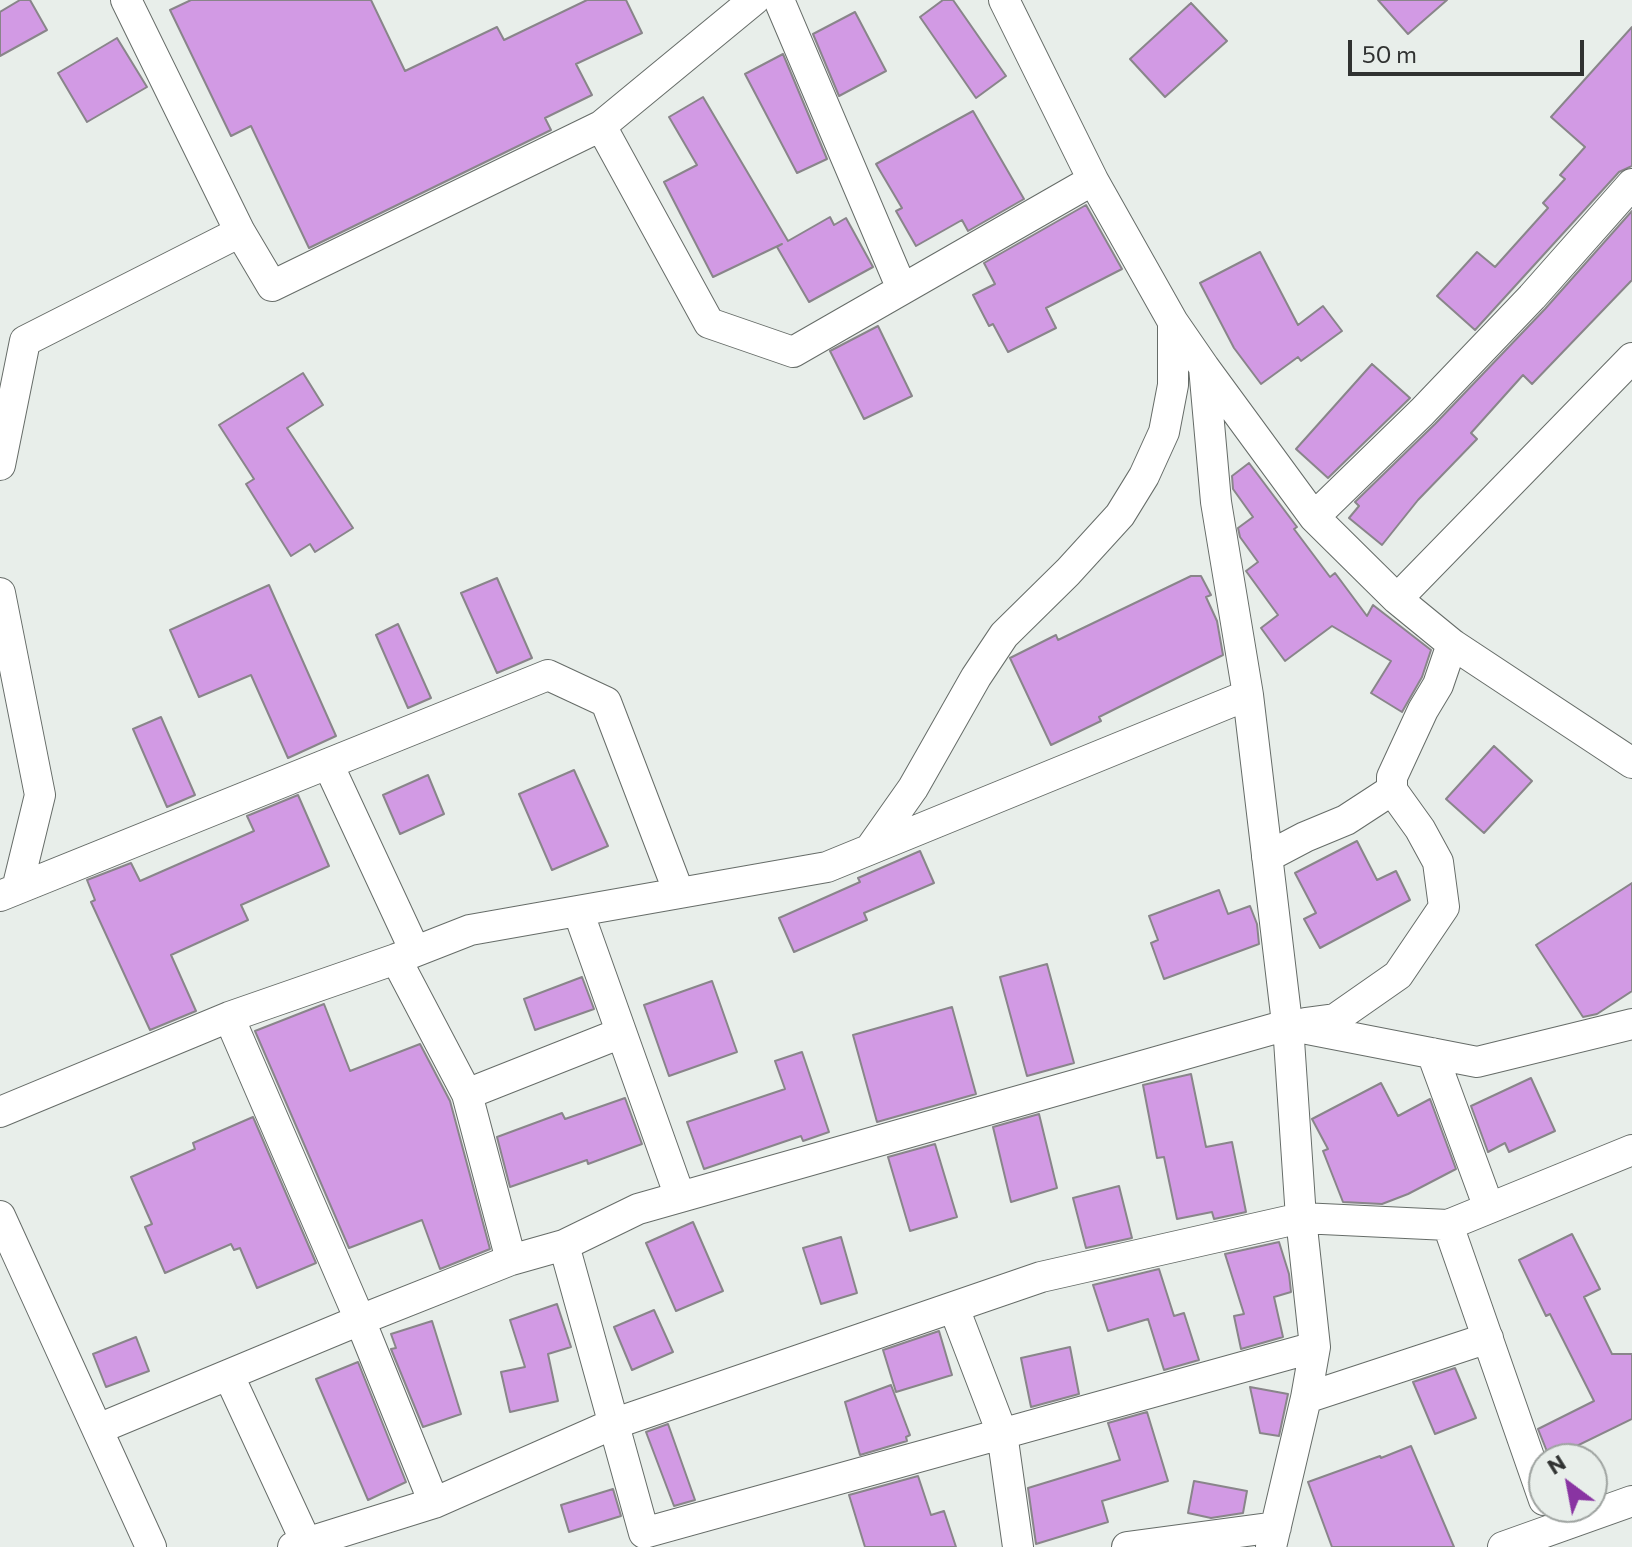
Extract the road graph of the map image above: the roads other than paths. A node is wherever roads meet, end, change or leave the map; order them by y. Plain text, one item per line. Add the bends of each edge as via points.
1 (126, 0) edge
2 (754, 0) edge
3 (779, 0) edge
4 (1004, 0) edge
5 (601, 126) junction
6 (1093, 180) junction
7 (1632, 184) edge
8 (240, 232) junction
9 (902, 289) junction
10 (1173, 322) junction
11 (1632, 358) edge
12 (1204, 367) junction
13 (0, 465) edge
14 (1314, 517) junction
15 (0, 593) edge
16 (1397, 599) junction
17 (1452, 644) junction
18 (1248, 695) junction
19 (1632, 763) edge
20 (328, 764) junction
21 (1392, 790) junction
22 (870, 849) junction
23 (1267, 857) junction
24 (9, 893) edge
25 (679, 893) junction
26 (578, 911) junction
27 (405, 955) junction
28 (229, 1017) junction
29 (1632, 1024) edge
30 (1287, 1025) junction
31 (621, 1033) junction
32 (1432, 1053) junction
33 (467, 1094) junction
34 (0, 1112) edge
35 (1632, 1150) edge
36 (680, 1197) junction
37 (1489, 1208) junction
38 (1301, 1218) junction
39 (1448, 1225) junction
40 (3, 1230) edge
41 (564, 1245) junction
42 (511, 1260) junction
43 (954, 1308) junction
44 (360, 1320) junction
45 (1488, 1338) junction
46 (1315, 1347) junction
47 (229, 1376) junction
48 (1306, 1398) junction
49 (613, 1424) junction
50 (98, 1429) junction
51 (1002, 1433) junction
52 (1528, 1454) edge
53 (1632, 1501) edge
54 (434, 1503) junction
55 (1608, 1507) edge
56 (1547, 1523) edge
57 (1274, 1537) edge
58 (300, 1544) edge
59 (151, 1547) edge
60 (1018, 1547) edge
61 (1127, 1547) edge
62 (1503, 1547) edge

1 - 8 street
2 - 5 street
3 - 9 street
4 - 6 street
5 - 8 street via 272,286
5 - 9 street via 709,323 793,352
6 - 9 street
6 - 10 street
7 - 14 street via 1532,297
8 - 13 street via 25,341
10 - 12 street
10 - 22 street via 1173,385 1164,432 1144,476 1120,515 1004,635 913,788
11 - 16 street
12 - 14 street
12 - 18 street via 1216,502
14 - 16 street
15 - 24 street via 40,795
16 - 17 street
17 - 19 street
17 - 21 street via 1438,685 1403,749
18 - 22 street
18 - 23 street
20 - 24 street
20 - 25 street via 548,675 606,702
20 - 27 street
21 - 23 street via 1346,820
21 - 30 street via 1438,862 1444,907 1398,975 1335,1019
22 - 25 street via 827,867
23 - 30 street
25 - 26 street
26 - 27 street via 470,930
26 - 31 street
27 - 28 street
27 - 33 street
28 - 34 street
28 - 44 street
29 - 32 street via 1477,1062
30 - 32 street
30 - 36 street
30 - 38 street
31 - 33 street
31 - 36 street
32 - 37 street
33 - 42 street
35 - 37 street
36 - 41 street via 638,1209
37 - 39 street
38 - 39 street
38 - 43 street via 1041,1277
38 - 46 street
39 - 45 street
40 - 50 street
41 - 42 street
41 - 49 street
42 - 44 street
43 - 49 street
43 - 51 street
44 - 47 street
44 - 54 street
45 - 48 street
45 - 52 street
46 - 48 street
46 - 51 street
47 - 50 street
47 - 58 street
48 - 57 street
49 - 51 street via 644,1533
49 - 54 street
50 - 59 street
51 - 60 street
53 - 55 street
54 - 58 street
56 - 62 street
57 - 61 street

